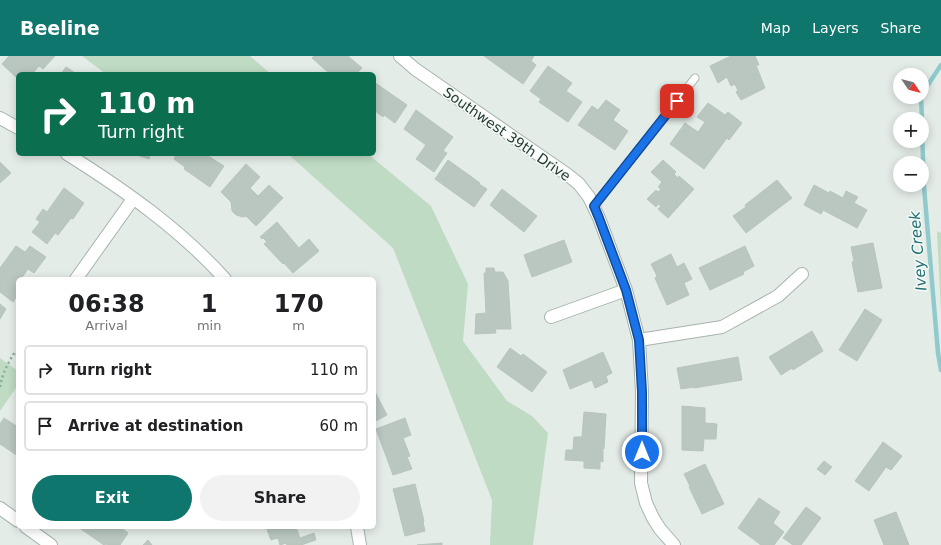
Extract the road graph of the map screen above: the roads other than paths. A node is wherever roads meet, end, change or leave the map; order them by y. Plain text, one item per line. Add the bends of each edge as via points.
1 (400, 56) edge
2 (696, 78) dead end
3 (0, 118) edge
4 (16, 127) edge
5 (69, 156) edge
6 (133, 199) junction
7 (594, 206) junction
8 (802, 274) dead end
9 (77, 277) edge
10 (223, 277) edge
11 (626, 290) junction
12 (552, 317) dead end
13 (639, 340) junction
14 (0, 508) edge
15 (16, 520) edge
16 (29, 529) edge
17 (357, 529) edge
18 (51, 545) edge
19 (360, 545) edge
20 (674, 545) edge

1 - 7 street, Southwest 39th Drive via 568,175 579,184
2 - 7 lane
3 - 4 street
5 - 6 street
6 - 9 street
6 - 10 street via 197,250
7 - 11 street, Southwest 39th Drive
8 - 13 street via 778,296 722,327
11 - 12 street
11 - 13 street, Southwest 39th Drive
13 - 20 street, Southwest 39th Drive via 642,392 641,482 646,503 660,529
14 - 15 street
16 - 18 street
17 - 19 street

